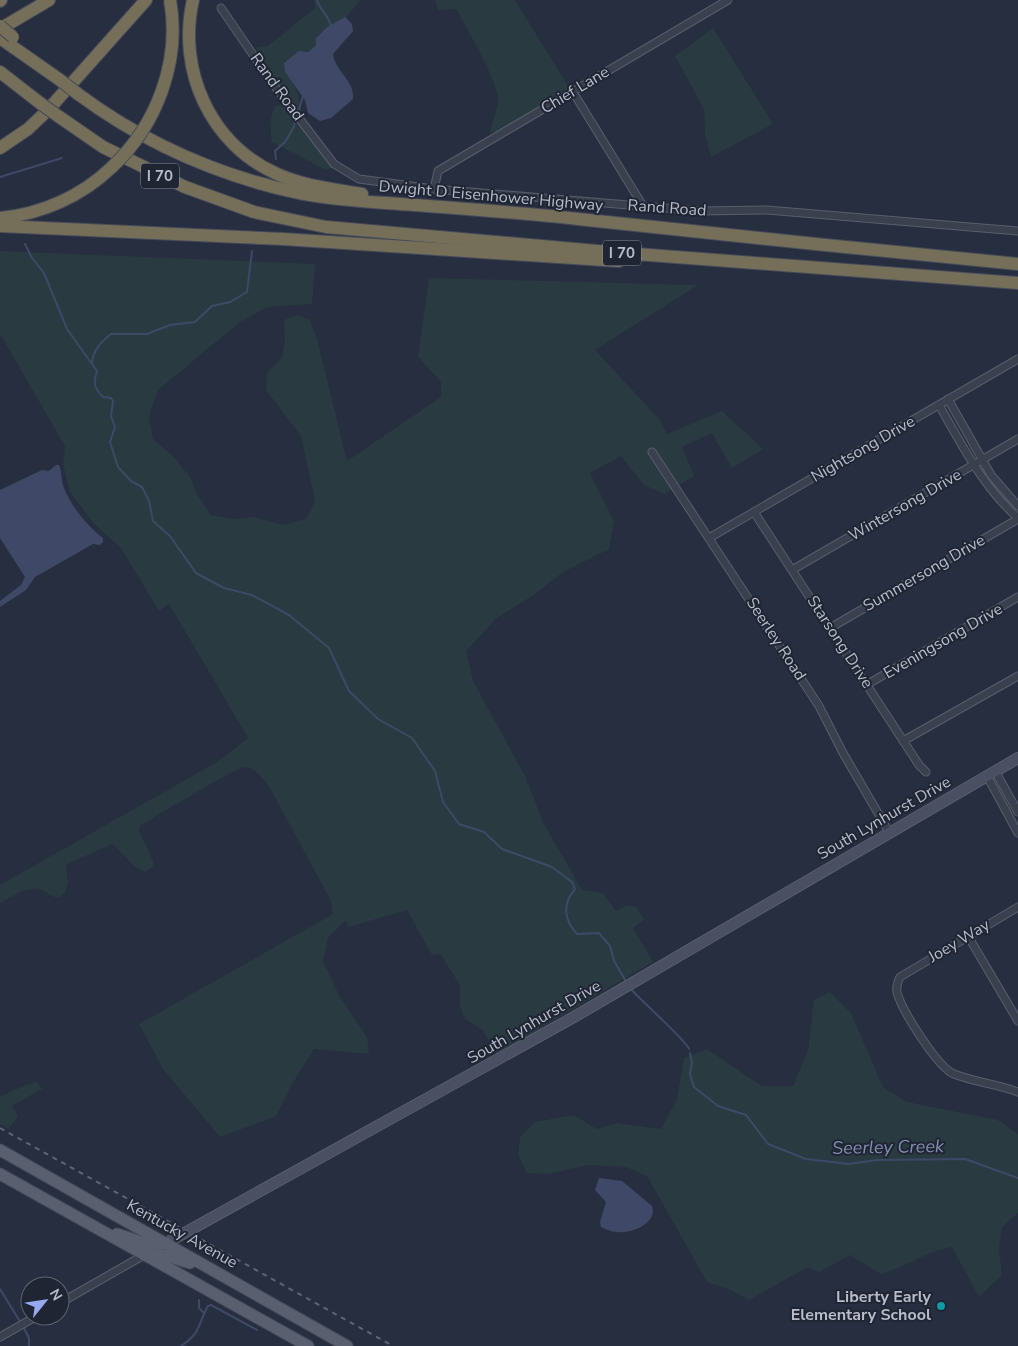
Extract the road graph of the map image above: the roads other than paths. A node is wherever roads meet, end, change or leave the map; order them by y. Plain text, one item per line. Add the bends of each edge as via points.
1 (49, 0) edge
2 (146, 0) edge
3 (170, 0) edge
4 (193, 0) edge
5 (728, 0) edge
6 (221, 8) dead end
7 (0, 28) edge
8 (6, 39) edge
9 (0, 72) edge
10 (0, 77) edge
11 (573, 92) junction
12 (40, 103) junction
13 (0, 148) edge
14 (434, 189) junction
15 (642, 206) junction
16 (440, 207) junction
17 (0, 218) edge
18 (0, 226) edge
19 (1018, 231) edge
20 (1018, 264) edge
21 (788, 266) junction
22 (1018, 283) edge
23 (1018, 359) edge
24 (948, 400) junction
25 (939, 405) junction
26 (1018, 439) edge
27 (652, 452) dead end
28 (982, 460) junction
29 (974, 465) junction
30 (1018, 506) edge
31 (754, 512) junction
32 (1018, 518) edge
33 (709, 538) junction
34 (792, 570) junction
35 (1018, 597) edge
36 (830, 628) junction
37 (1018, 676) edge
38 (868, 684) junction
39 (904, 741) junction
40 (1018, 758) edge
41 (926, 772) dead end
42 (991, 774) junction
43 (1018, 812) edge
44 (889, 832) junction
45 (1018, 834) edge
46 (1018, 906) edge
47 (968, 936) junction
48 (1018, 1021) edge
49 (1017, 1089) edge
50 (0, 1150) edge
51 (0, 1174) edge
52 (102, 1232) junction
53 (166, 1243) junction
54 (144, 1255) junction
55 (204, 1265) junction
56 (70, 1297) edge
57 (20, 1326) edge
58 (0, 1337) edge
59 (308, 1346) edge
60 (347, 1346) edge

1 - 7 highway
2 - 13 highway via 42,116
3 - 17 highway, bridge via 172,40 169,64 162,92 142,132 112,167 90,185 57,203 27,214
4 - 16 highway via 189,43 196,85 216,124 243,153 268,170 300,182
5 - 11 street, Chief Lane
6 - 14 street, Rand Road via 273,84 339,169 359,179
7 - 8 highway, Dwight D Eisenhower Highway, bridge
8 - 16 highway, Dwight D Eisenhower Highway / I 70, bridge via 78,94 150,139 191,159 235,176 325,198
9 - 12 highway, I 70
10 - 12 highway
11 - 14 street, Chief Lane via 438,171
11 - 15 street
12 - 21 highway, I 70, bridge via 104,148 185,187 246,209 299,222 376,232
14 - 15 street, Rand Road
15 - 19 street, Rand Road via 719,212 768,210
16 - 20 highway, Dwight D Eisenhower Highway / I 70
18 - 21 highway via 283,238 672,264
21 - 22 highway, I 70
23 - 24 street, Nightsong Drive
24 - 25 street, Nightsong Drive
24 - 28 street
25 - 29 street
25 - 31 street, Nightsong Drive
26 - 28 street, Wintersong Drive
27 - 33 street, Seerley Road
28 - 29 street, Wintersong Drive
28 - 30 street
29 - 32 street
29 - 34 street, Wintersong Drive
31 - 33 street, Nightsong Drive
31 - 34 street, Starsong Drive
32 - 36 street, Summersong Drive
33 - 44 street, Seerley Road via 819,706
34 - 36 street, Starsong Drive
35 - 38 street, Eveningsong Drive
36 - 38 street, Starsong Drive
37 - 39 street
38 - 39 street, Starsong Drive
39 - 41 street, Starsong Drive
40 - 42 main road, South Lynhurst Drive
42 - 43 street
42 - 44 main road, South Lynhurst Drive
42 - 45 street
44 - 53 main road, South Lynhurst Drive via 633,983
46 - 47 street, Joey Way
47 - 48 street
47 - 49 street, Joey Way via 900,977 897,992 932,1054 944,1068 954,1074
50 - 53 main road, Kentucky Avenue
51 - 52 main road
52 - 53 main road via 111,1231 150,1245
52 - 54 main road
53 - 54 main road, South Lynhurst Drive
53 - 55 main road, Kentucky Avenue
54 - 55 main road via 163,1254
54 - 56 street, South Lynhurst Drive
54 - 59 main road
55 - 60 main road, Kentucky Avenue
57 - 58 street

